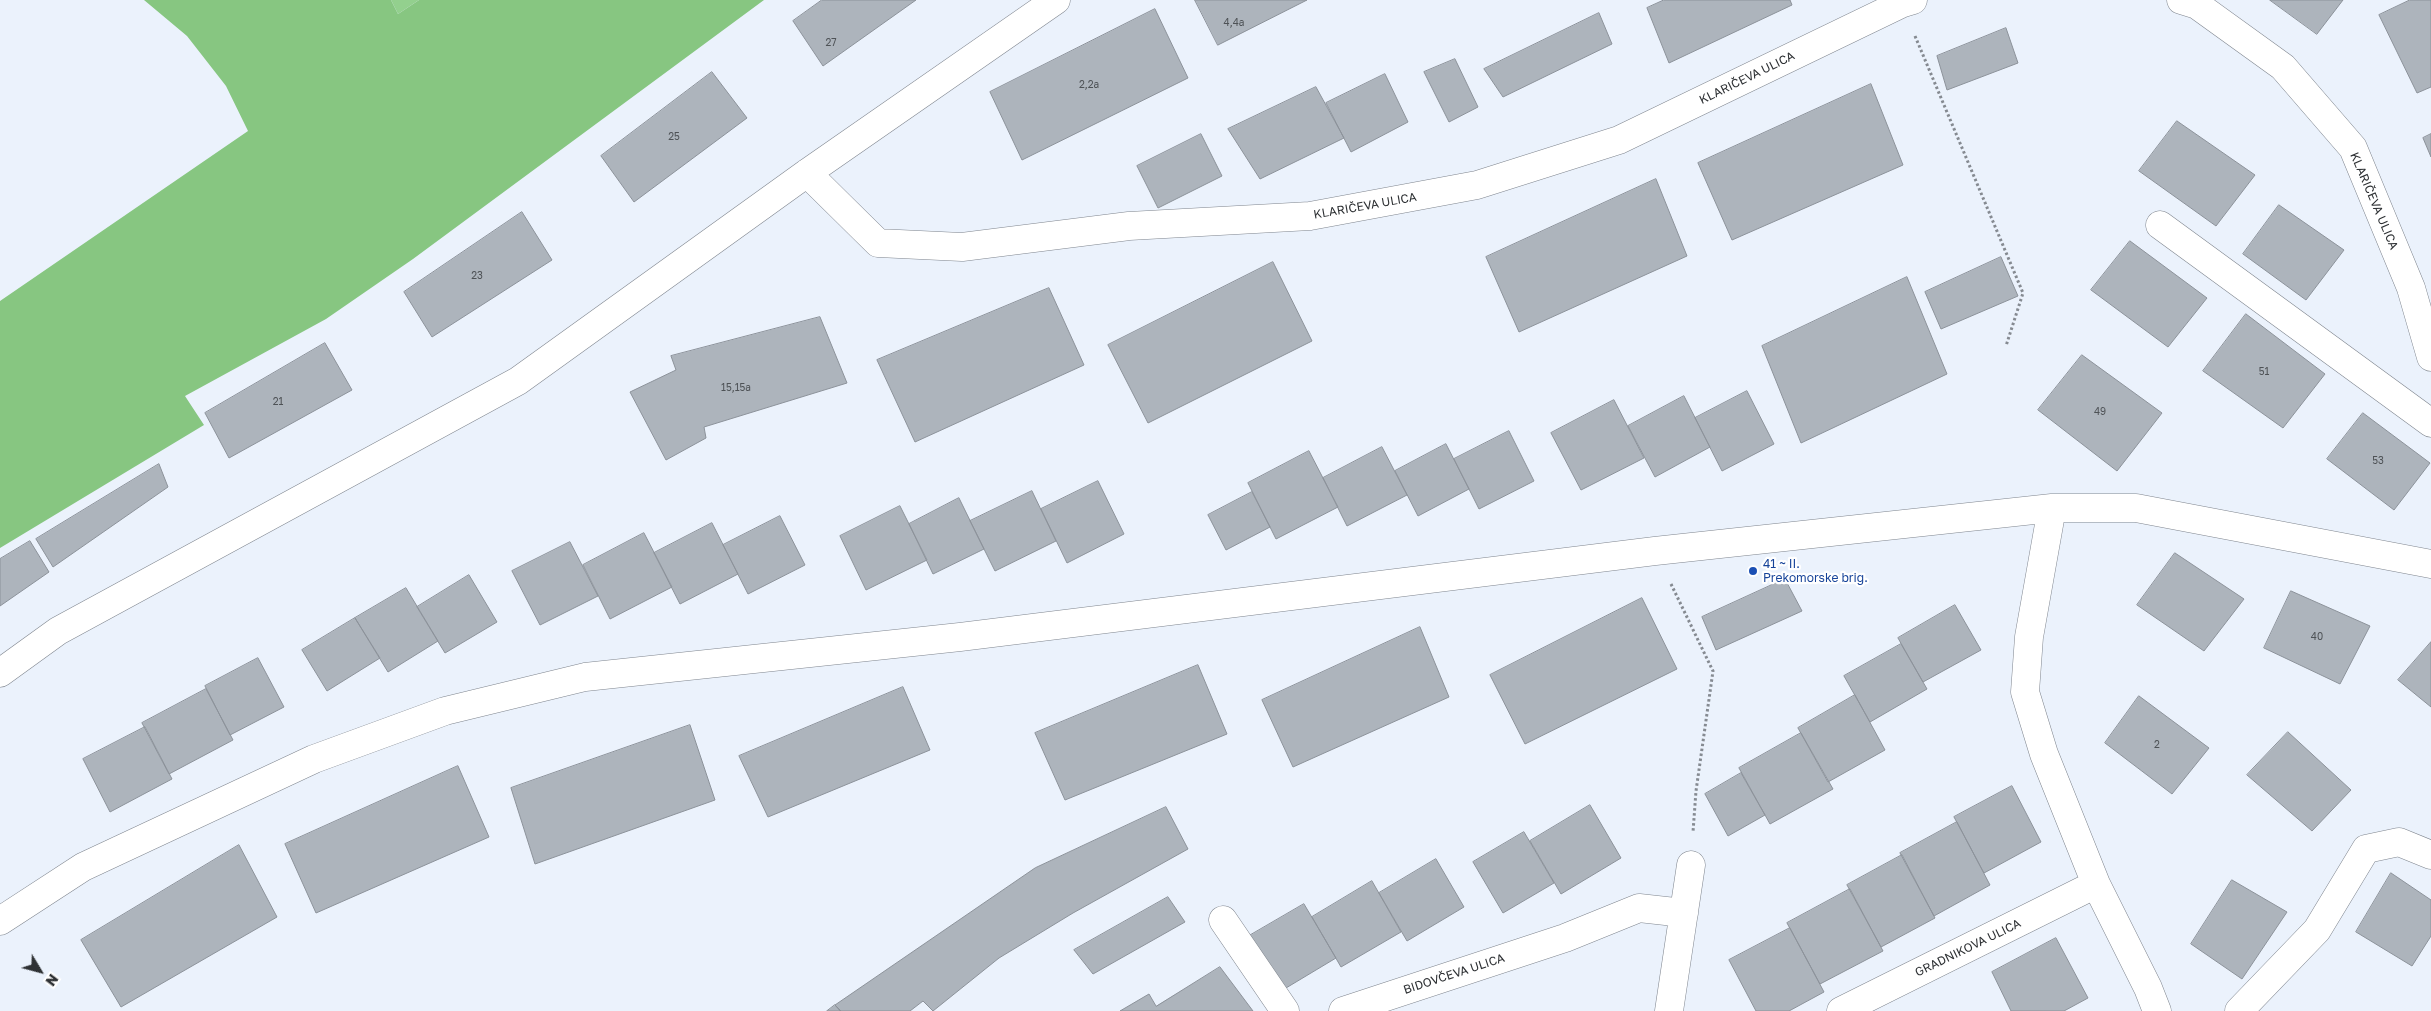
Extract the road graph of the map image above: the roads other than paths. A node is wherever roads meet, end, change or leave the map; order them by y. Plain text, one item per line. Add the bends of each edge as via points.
1 (1056, 0) edge
2 (2181, 0) edge
3 (1908, 2) edge
4 (806, 173) junction
5 (2160, 225) dead end
6 (2431, 357) edge
7 (2431, 423) edge
8 (2052, 508) junction
9 (2431, 564) edge
10 (0, 673) edge
11 (2431, 855) edge
12 (1691, 865) road end
13 (2096, 884) junction
14 (1684, 913) junction
15 (1223, 920) dead end
16 (0, 921) edge
17 (1285, 1011) edge
18 (1343, 1011) edge
19 (1669, 1011) edge
20 (1840, 1011) edge
21 (2156, 1011) edge
22 (2239, 1011) edge

1 - 4 street
2 - 6 street, KLARIČEVA ULICA via 2196,6 2283,67 2353,148 2411,288
3 - 4 street, KLARIČEVA ULICA via 1619,140 1477,185 1310,216 1129,226 962,247 878,243
4 - 10 street via 518,381 58,630
5 - 7 street
8 - 9 street via 2136,508
8 - 13 street via 2029,637 2025,692 2044,754
8 - 16 street via 1655,551 960,637 585,677 445,711 314,759 83,867
11 - 22 street via 2398,842 2366,849 2317,930
12 - 14 street
13 - 20 street, GRADNIKOVA ULICA
13 - 21 street via 2148,988
14 - 18 street, BIDOVČEVA ULICA via 1639,908 1565,938
14 - 19 street
15 - 17 street

